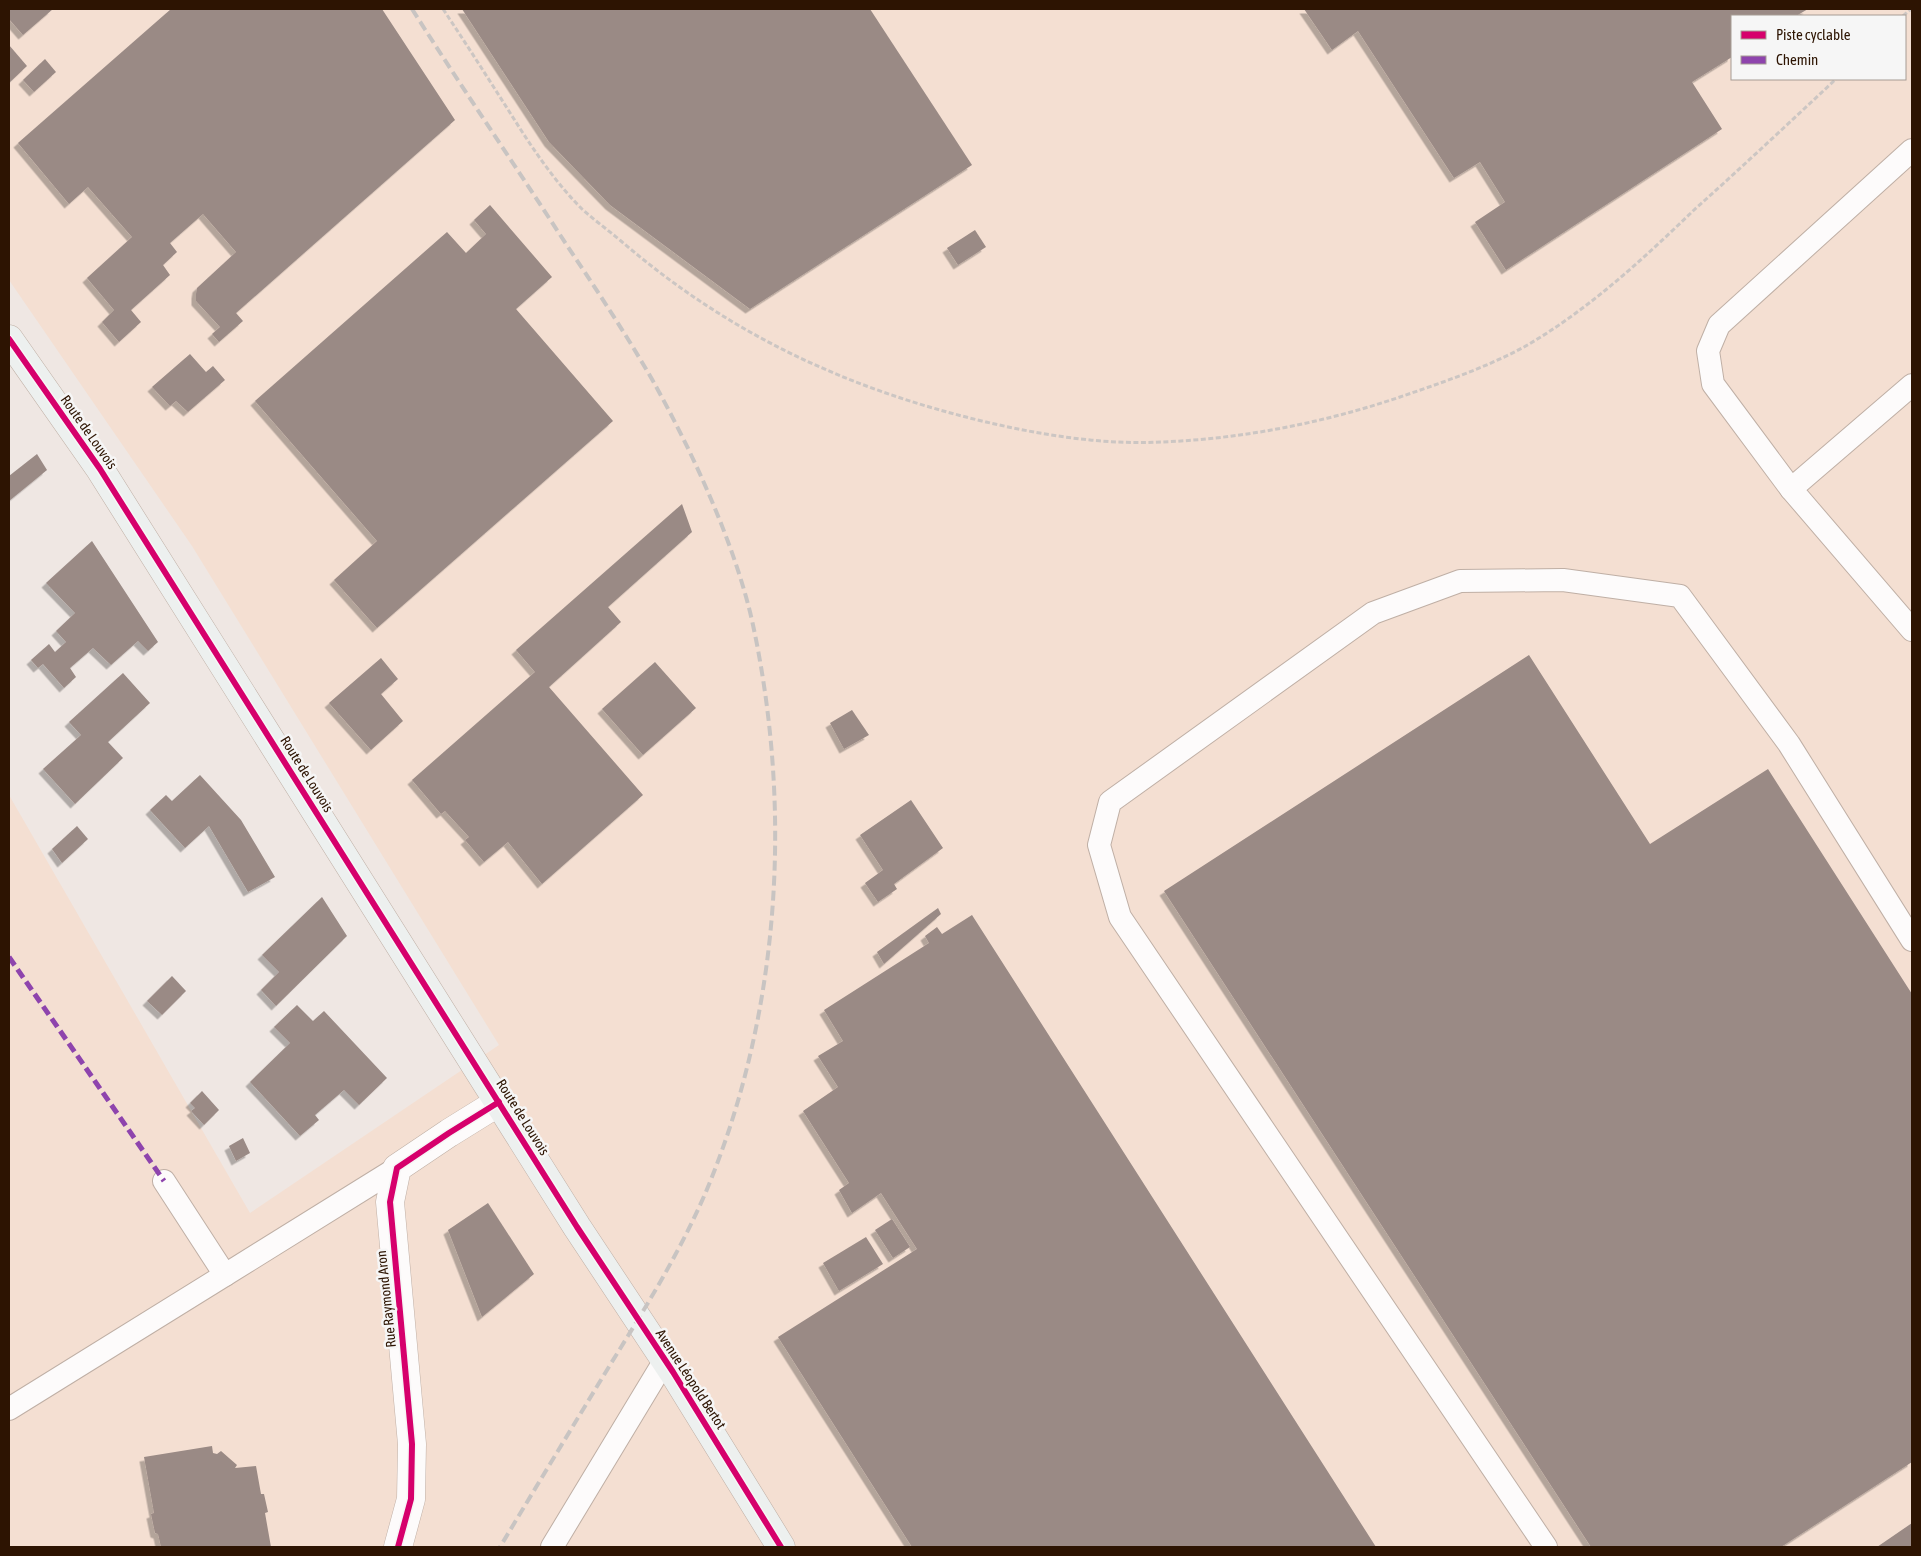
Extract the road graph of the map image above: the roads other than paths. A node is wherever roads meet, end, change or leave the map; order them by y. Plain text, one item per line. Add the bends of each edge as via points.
1 (1912, 150) edge
2 (9, 339) edge
3 (1912, 385) edge
4 (1790, 489) junction
5 (1912, 630) edge
6 (1912, 940) edge
7 (499, 1102) junction
8 (397, 1168) junction
9 (164, 1182) dead end
10 (577, 1227) joint
11 (225, 1275) junction
12 (665, 1360) junction
13 (9, 1409) edge
14 (398, 1547) edge
15 (552, 1547) edge
16 (781, 1547) edge
17 (1546, 1547) edge

1 - 4 lane via 1719,325 1708,351 1713,384
2 - 7 street, Route de Louvois via 100,469
3 - 4 lane
4 - 5 lane
6 - 17 lane via 1789,744 1680,596 1563,580 1460,581 1373,613 1110,802 1099,846 1120,917
7 - 8 street
7 - 10 street, Route de Louvois
8 - 11 lane
8 - 14 street, Rue Raymond Aron via 390,1202 412,1444 411,1499
9 - 11 lane
10 - 12 street, Avenue Léopold Bertot
11 - 13 lane
12 - 15 lane
12 - 16 street, Avenue Léopold Bertot

